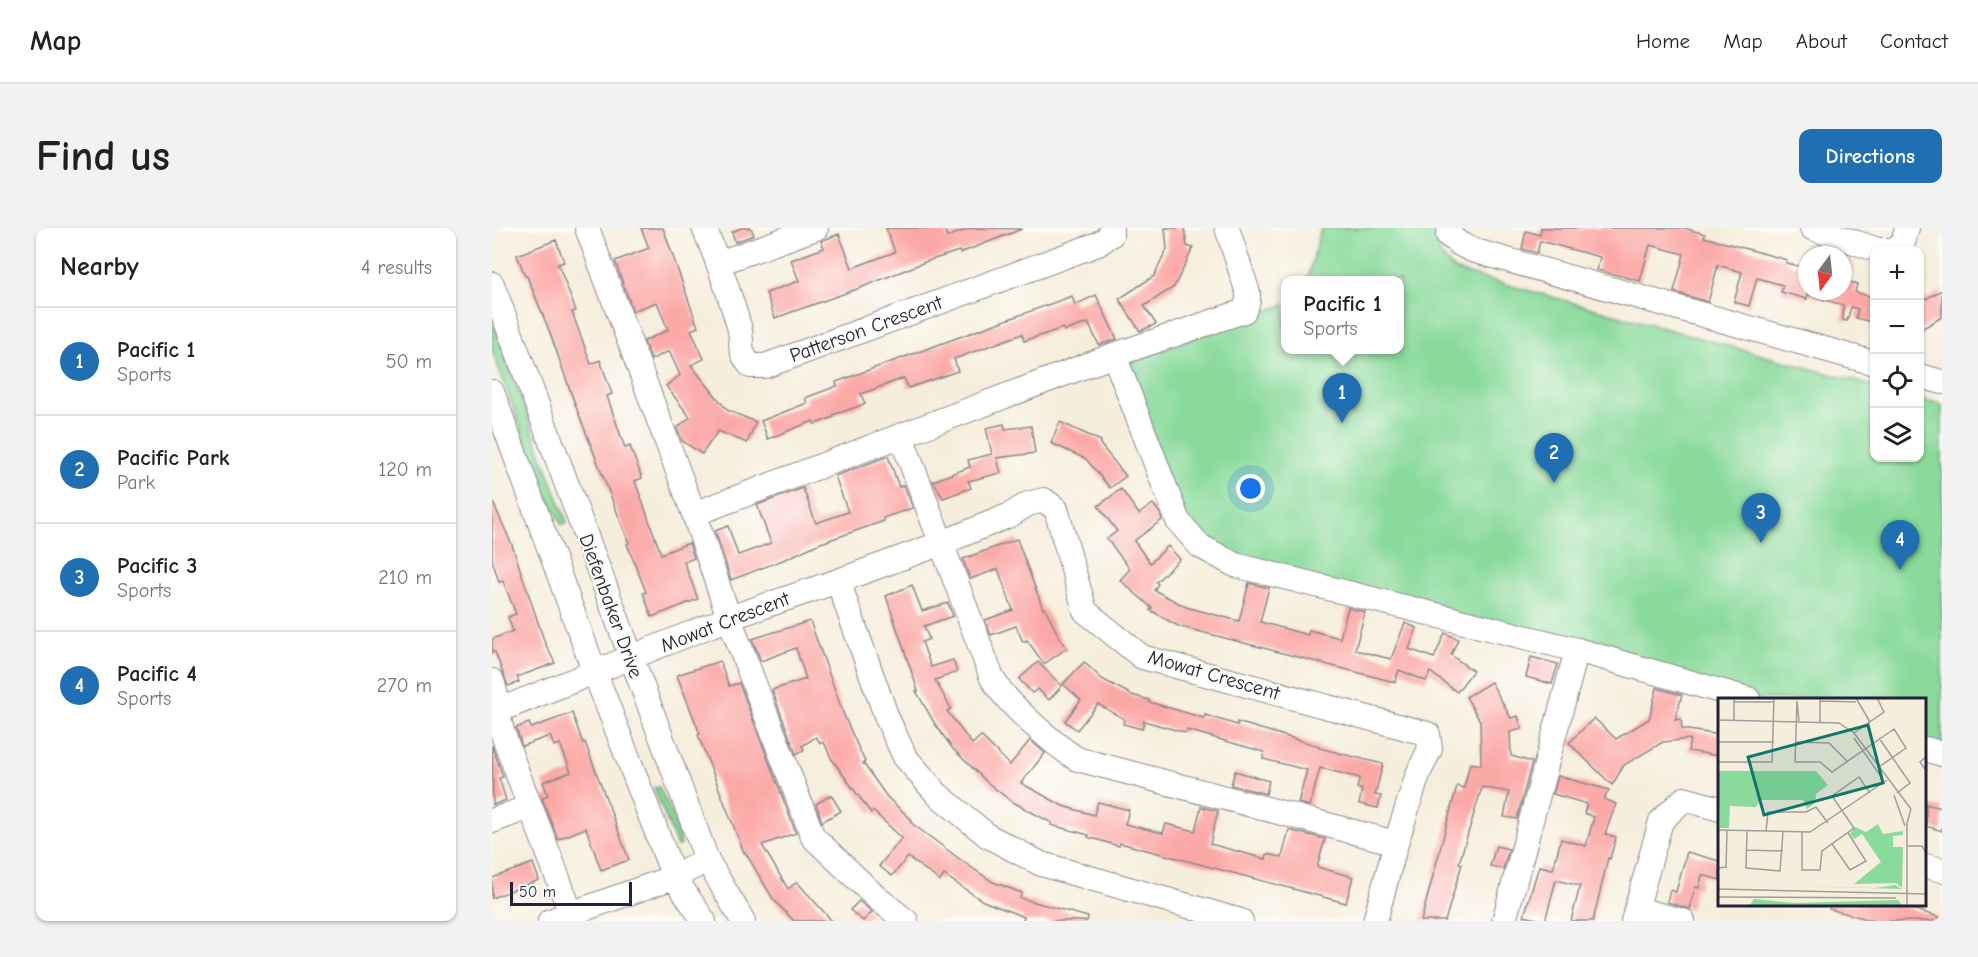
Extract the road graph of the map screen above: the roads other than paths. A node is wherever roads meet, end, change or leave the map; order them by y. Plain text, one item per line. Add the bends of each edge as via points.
1 (587, 228) edge
2 (704, 228) edge
3 (816, 228) edge
4 (1111, 228) edge
5 (1227, 228) edge
6 (1450, 228) edge
7 (1812, 228) edge
8 (1906, 228) edge
9 (719, 263) junction
10 (492, 284) edge
11 (1114, 355) junction
12 (1870, 362) edge
13 (1924, 377) edge
14 (1942, 382) edge
15 (492, 392) edge
16 (496, 418) edge
17 (900, 436) junction
18 (694, 514) junction
19 (942, 543) junction
20 (838, 581) junction
21 (729, 618) junction
22 (1577, 650) junction
23 (613, 666) junction
24 (492, 681) edge
25 (1745, 698) edge
26 (495, 712) edge
27 (1927, 749) edge
28 (1942, 754) edge
29 (529, 807) junction
30 (1718, 808) edge
31 (492, 821) edge
32 (1396, 843) junction
33 (706, 860) junction
34 (1927, 866) edge
35 (1942, 870) edge
36 (674, 877) junction
37 (1635, 915) edge
38 (565, 918) edge
39 (688, 921) edge
40 (704, 921) edge
41 (743, 921) edge
42 (906, 921) edge
43 (1241, 921) edge
44 (1375, 921) edge
45 (1504, 921) edge
46 (1683, 921) edge

1 - 18 street
2 - 9 street, Patterson Crescent
3 - 9 street
4 - 9 street, Patterson Crescent via 1111,235 1098,244 765,366 751,366 742,355 740,330
5 - 11 street via 1248,293 1244,311
6 - 12 street via 1448,236 1472,250
7 - 8 street via 1878,250 1893,250 1903,243
10 - 23 street, Diefenbaker Drive
11 - 17 street
11 - 22 street via 1178,521 1200,546 1235,565
13 - 14 street
15 - 16 street, Diefenbaker Drive
16 - 23 street, Diefenbaker Drive
17 - 18 street
17 - 19 street
18 - 21 street
19 - 20 street, Mowat Crescent
19 - 32 street via 1000,692 1063,750 1077,759
19 - 32 street, Mowat Crescent via 1044,500 1056,509 1085,612 1142,657 1428,734 1430,749
20 - 21 street, Mowat Crescent
20 - 43 street via 891,728 905,758 937,794 988,836 1041,864
21 - 23 street, Mowat Crescent
21 - 42 street via 813,837 876,898
22 - 25 street
22 - 45 street
23 - 26 street, Mowat Crescent
23 - 33 street, Diefenbaker Drive
23 - 36 street, Diefenbaker Drive
24 - 26 street via 497,695
26 - 29 street
27 - 28 street
29 - 31 street
29 - 38 street
30 - 37 street via 1684,799 1661,821
32 - 44 street, Mowat Crescent
33 - 36 street
33 - 41 street, Diefenbaker Drive
34 - 35 street
36 - 38 street
36 - 39 street, Diefenbaker Drive
36 - 40 street, Diefenbaker Drive
37 - 46 street

